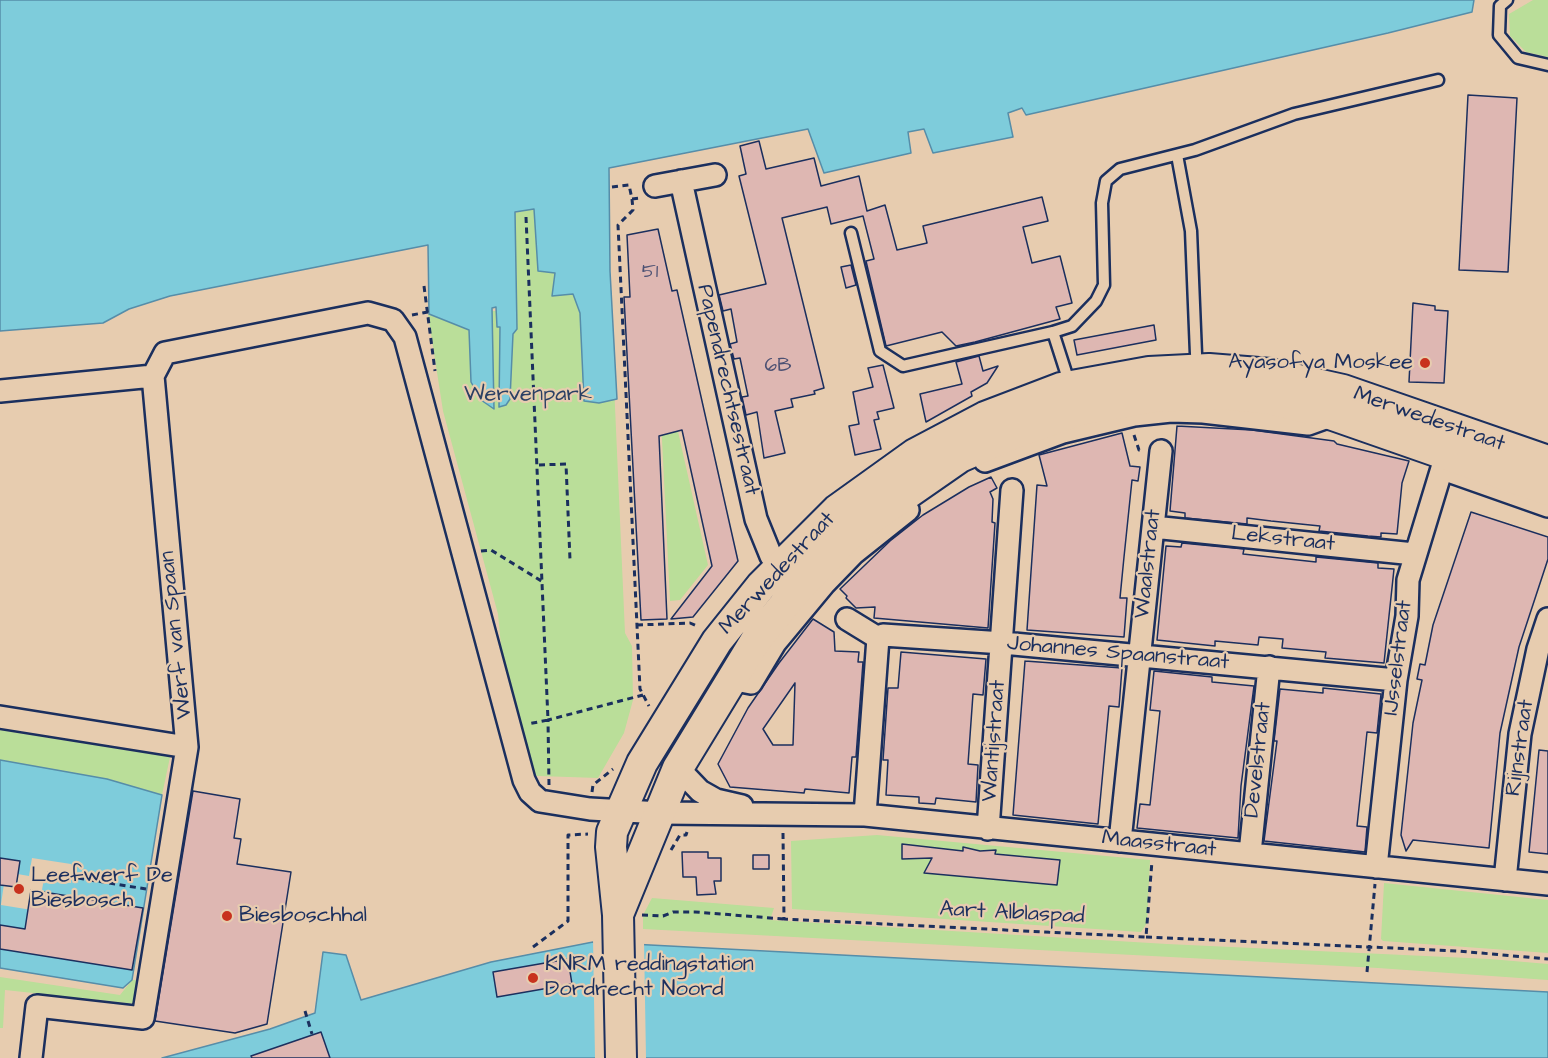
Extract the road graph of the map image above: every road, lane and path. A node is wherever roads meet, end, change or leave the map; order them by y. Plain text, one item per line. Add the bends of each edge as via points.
1 (1507, 0) edge
2 (1548, 66) edge
3 (1438, 80) dead end
4 (1177, 155) junction
5 (715, 175) dead end
6 (681, 181) junction
7 (655, 186) dead end
8 (632, 199) dead end
9 (526, 217) dead end
10 (851, 233) dead end
11 (1053, 332) junction
12 (1196, 372) junction
13 (153, 376) junction
14 (1070, 386) junction
15 (0, 391) edge
16 (1134, 416) junction
17 (1333, 416) junction
18 (1161, 451) joint
19 (1548, 461) edge
20 (1444, 462) junction
21 (539, 465) junction
22 (1012, 490) dead end
23 (1548, 490) edge
24 (1548, 506) edge
25 (1153, 527) junction
26 (480, 551) dead end
27 (1414, 554) junction
28 (570, 560) dead end
29 (791, 575) junction
30 (543, 582) junction
31 (847, 619) dead end
32 (1548, 619) edge
33 (637, 626) junction
34 (699, 627) dead end
35 (878, 638) junction
36 (1002, 643) junction
37 (1140, 655) junction
38 (1269, 667) junction
39 (730, 679) junction
40 (1396, 680) junction
41 (643, 695) junction
42 (649, 706) dead end
43 (0, 717) edge
44 (548, 720) junction
45 (532, 723) dead end
46 (187, 747) junction
47 (642, 763) junction
48 (678, 768) junction
49 (545, 802) junction
50 (661, 813) junction
51 (776, 814) junction
52 (866, 815) junction
53 (606, 826) junction
54 (988, 829) junction
55 (1120, 841) junction
56 (1154, 845) junction
57 (1250, 853) junction
58 (1376, 867) junction
59 (47, 873) dead end
60 (1505, 880) junction
61 (1548, 884) edge
62 (161, 892) junction
63 (627, 906) junction
64 (784, 919) junction
65 (1146, 937) junction
66 (1368, 946) junction
67 (533, 947) dead end
68 (1548, 959) edge
69 (1367, 972) dead end
70 (304, 1011) dead end
71 (312, 1034) dead end
72 (31, 1058) edge
73 (621, 1058) edge

1 - 2 lane via 1500,6 1499,35 1518,58
3 - 4 lane via 1294,114
4 - 11 lane via 1120,169 1106,181 1102,203 1104,285 1096,301 1072,326
4 - 12 lane via 1191,231
5 - 6 street
6 - 7 street
6 - 29 street, Papendrechtsestraat via 756,519 771,556
8 - 33 path via 633,210 618,225
9 - 21 path
10 - 11 lane via 880,351 903,366
11 - 14 lane
12 - 14 main road, Merwedestraat via 1149,372
12 - 17 main road, Merwedestraat via 1270,399
12 - 19 main road, Merwedestraat via 1271,374 1343,390
12 - 29 main road, Merwedestraat via 1154,396 1080,410 960,457
13 - 15 street
13 - 46 street, Werf van Spaan
13 - 49 street via 165,353 368,314 393,320 405,337 524,780 530,792
14 - 29 main road, Merwedestraat via 985,417 915,454 837,510
16 - 17 street, Merwedestraat via 1203,412 1308,424
16 - 18 path via 1133,434 1139,450
16 - 39 street, Merwedestraat via 1026,445 972,467 926,495 854,553 824,584 775,643 751,683
17 - 20 main road, Merwedestraat
18 - 25 street, Waalstraat
20 - 23 main road, Merwedestraat
20 - 24 street, Merwedestraat
20 - 27 street, IJsselstraat
21 - 28 path via 566,464
21 - 30 path
22 - 36 street, Wantijstraat
25 - 27 street, Lekstraat
25 - 37 street, Waalstraat
26 - 30 path via 490,550
27 - 40 street, IJsselstraat
29 - 39 main road, Merwedestraat
29 - 47 main road, Merwedestraat via 717,641
30 - 44 path
31 - 35 street
32 - 60 street, Rijnstraat via 1520,734
33 - 34 path via 690,623
33 - 41 path
35 - 36 street, Johannes Spaanstraat via 882,635
35 - 52 street
36 - 37 street, Johannes Spaanstraat
36 - 54 street, Wantijstraat
37 - 38 street, Johannes Spaanstraat
37 - 55 street, Waalstraat
38 - 40 street, Johannes Spaanstraat
38 - 57 street, Develstraat
39 - 48 main road, Merwedestraat
40 - 58 street, IJsselstraat
41 - 42 path
41 - 44 path
43 - 46 street
44 - 45 path
44 - 49 path
46 - 62 street, Werf van Spaan
47 - 50 main road via 641,791 648,805
47 - 53 main road, Merwedestraat
48 - 50 main road, Merwedestraat
48 - 51 street, Maasstraat via 700,791 716,800
49 - 53 street, Maasstraat via 580,807
50 - 51 street, Maasstraat
50 - 53 street, Maasstraat
50 - 63 main road, Merwedestraat
51 - 52 street, Maasstraat
51 - 64 path
52 - 54 street, Maasstraat
53 - 63 main road via 613,883
53 - 67 path via 568,835 568,921
54 - 55 street, Maasstraat
55 - 56 street, Maasstraat
56 - 57 street, Maasstraat
56 - 65 path
57 - 58 street, Maasstraat
58 - 60 street, Maasstraat
58 - 66 path
59 - 62 path
60 - 61 street, Maasstraat
62 - 72 street, Werf van Spaan via 142,1018 37,1006
63 - 64 path, Aart Alblaspad via 663,916 695,912
63 - 73 main road
64 - 65 path, Aart Alblaspad
65 - 66 path, Aart Alblaspad
66 - 68 path, Aart Alblaspad
66 - 69 path
70 - 71 path

